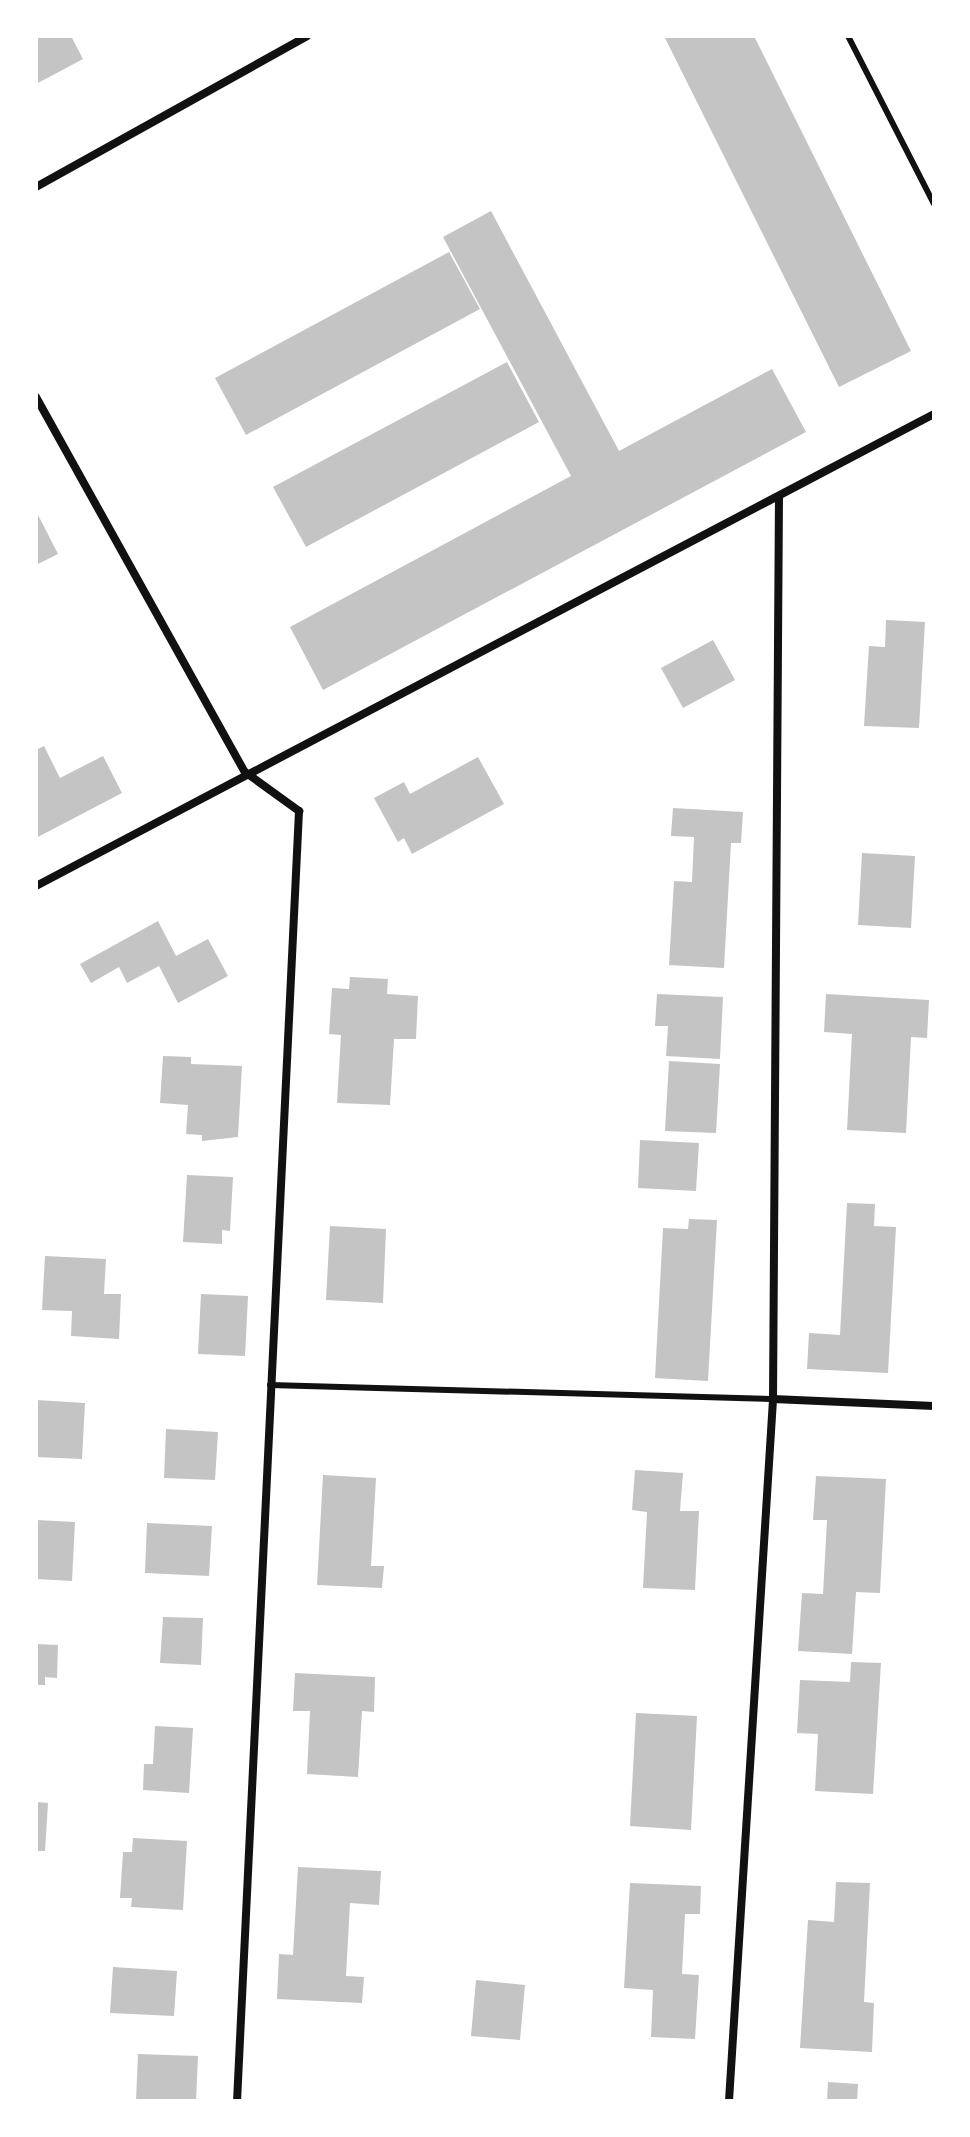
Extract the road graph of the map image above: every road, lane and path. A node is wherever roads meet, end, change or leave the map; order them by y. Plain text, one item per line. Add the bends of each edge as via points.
1 (307, 36) edge
2 (848, 36) edge
3 (36, 187) edge
4 (934, 204) edge
5 (36, 397) edge
6 (934, 414) edge
7 (779, 498) junction
8 (245, 772) junction
9 (36, 886) edge
10 (270, 1385) junction
11 (773, 1399) junction
12 (934, 1406) edge
13 (237, 2101) edge
14 (729, 2101) edge

1 - 3 street
2 - 4 lane
5 - 8 street
6 - 7 street
7 - 8 street
7 - 11 street
8 - 9 street
8 - 10 street via 299,811
10 - 11 lane
10 - 13 street
11 - 12 street
11 - 14 street

